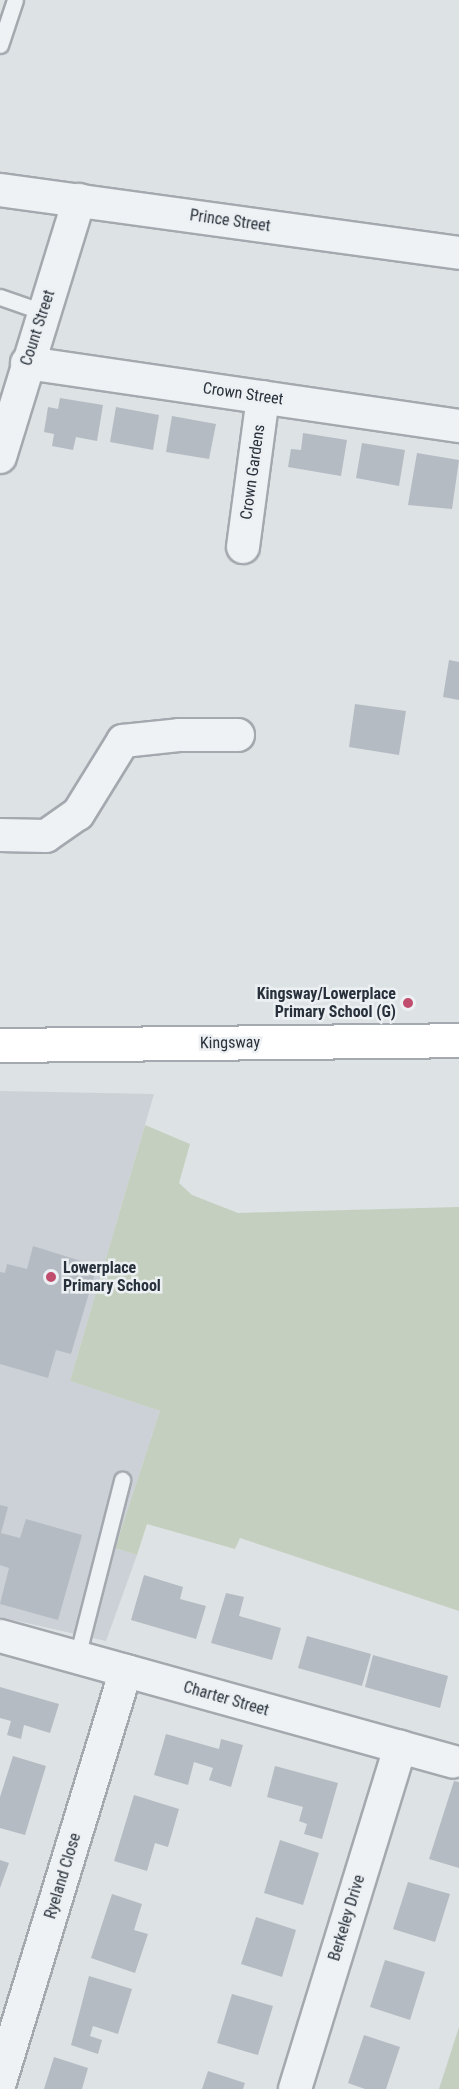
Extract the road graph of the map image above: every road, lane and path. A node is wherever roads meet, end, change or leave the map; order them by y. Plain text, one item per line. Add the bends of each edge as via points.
1 (15, 0) edge
2 (0, 45) edge
3 (0, 190) edge
4 (79, 200) junction
5 (459, 254) edge
6 (0, 297) edge
7 (43, 312) junction
8 (27, 363) junction
9 (263, 397) junction
10 (459, 426) edge
11 (0, 457) edge
12 (243, 547) dead end
13 (238, 735) dead end
14 (0, 835) edge
15 (459, 1040) edge
16 (0, 1045) edge
17 (122, 1480) dead end
18 (0, 1636) edge
19 (77, 1657) junction
20 (126, 1671) junction
21 (400, 1747) junction
22 (453, 1762) dead end
23 (0, 2082) edge
24 (295, 2089) edge

1 - 2 lane
3 - 4 street, Prince Street
4 - 5 street, Prince Street
4 - 7 street, Count Street
6 - 7 lane
7 - 8 street, Count Street
8 - 9 street, Crown Street
8 - 11 street, Count Street
9 - 10 street, Crown Street
9 - 12 street, Crown Gardens
13 - 14 street via 179,735 123,741 78,814 46,836
15 - 16 highway, Kingsway
17 - 19 lane
18 - 19 street, Charter Street
19 - 20 street, Charter Street
20 - 21 street, Charter Street
20 - 23 street, Ryeland Close
21 - 22 street, Charter Street
21 - 24 street, Berkeley Drive

